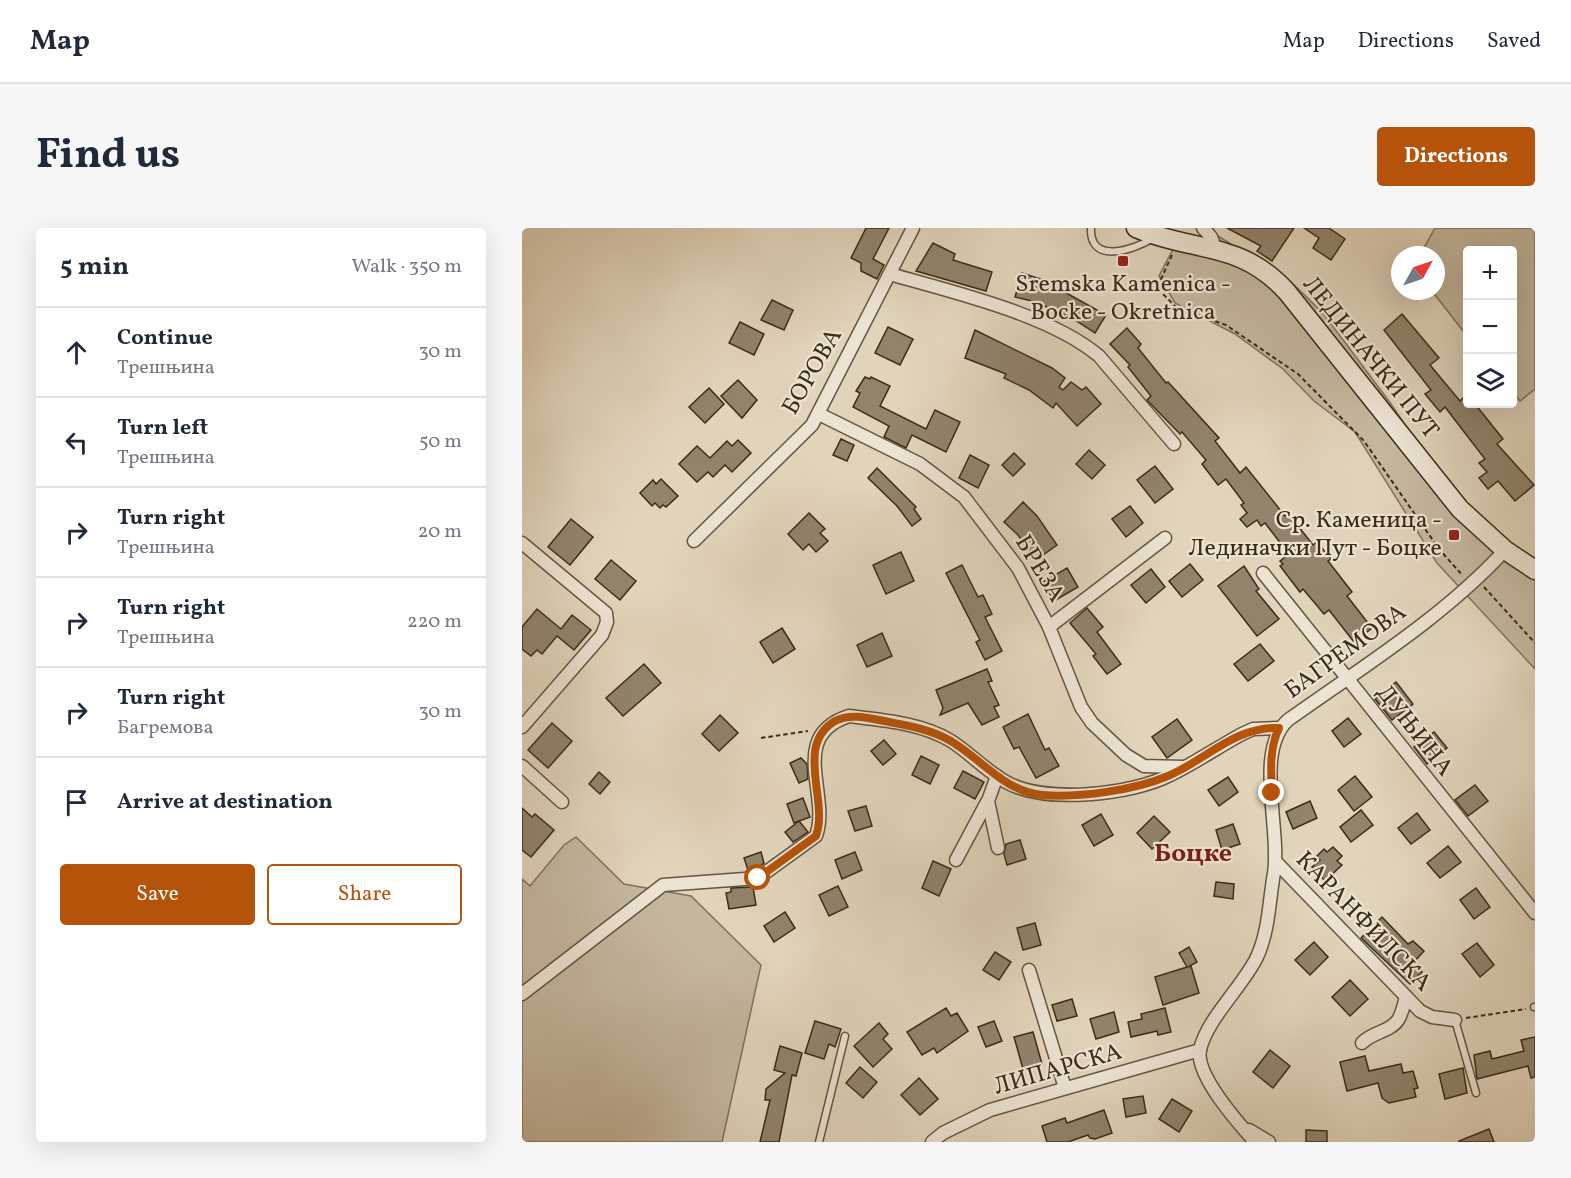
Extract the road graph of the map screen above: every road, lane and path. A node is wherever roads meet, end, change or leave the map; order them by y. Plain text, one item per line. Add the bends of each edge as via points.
1 (913, 228) edge
2 (1091, 228) edge
3 (1136, 228) edge
4 (1203, 228) edge
5 (1157, 236) junction
6 (1179, 241) junction
7 (1216, 250) junction
8 (890, 274) junction
9 (819, 414) junction
10 (1174, 444) dead end
11 (1166, 538) dead end
12 (694, 541) dead end
13 (522, 543) edge
14 (1505, 550) junction
15 (1535, 570) edge
16 (1263, 573) dead end
17 (1474, 582) junction
18 (1049, 627) junction
19 (1535, 643) edge
20 (1346, 679) junction
21 (522, 727) edge
22 (1279, 728) junction
23 (822, 733) junction
24 (760, 738) dead end
25 (522, 766) edge
26 (1184, 767) junction
27 (997, 776) junction
28 (988, 801) junction
29 (562, 802) dead end
30 (998, 848) dead end
31 (956, 860) dead end
32 (1276, 861) junction
33 (1535, 914) edge
34 (1029, 970) dead end
35 (522, 994) edge
36 (1406, 997) junction
37 (1535, 1007) edge
38 (1455, 1020) junction
39 (846, 1036) dead end
40 (1362, 1043) dead end
41 (1200, 1050) junction
42 (1065, 1088) junction
43 (1476, 1093) dead end
44 (1238, 1123) junction
45 (819, 1142) edge
46 (932, 1142) edge
47 (1255, 1142) edge
48 (1269, 1142) edge

1 - 8 street, БОРОВА
2 - 5 lane via 1092,240 1106,252 1135,248
3 - 5 main road, ЛЕДИНАЧКИ ПУТ
4 - 7 street
5 - 6 main road, ЛЕДИНАЧКИ ПУТ
6 - 7 main road, ЛЕДИНАЧКИ ПУТ
6 - 17 path via 1157,288 1177,308 1226,325 1298,374 1364,441 1439,549
7 - 14 main road, ЛЕДИНАЧКИ ПУТ via 1244,257 1276,280 1445,491 1479,529
8 - 9 street, БОРОВА
8 - 10 street via 1069,334 1099,356
9 - 12 street, БОРОВА
9 - 18 street, БРЕЗА via 920,464 964,497 1018,568
11 - 18 street
13 - 21 street via 606,613 607,622 602,635
14 - 15 main road, ЛЕДИНАЧКИ ПУТ
14 - 17 street, БАГРЕМОВА
16 - 20 street, ДУЊИНА
17 - 19 path
17 - 20 street, БАГРЕМОВА
18 - 26 street, БРЕЗА via 1081,707 1092,723 1144,766
20 - 22 street, БАГРЕМОВА
20 - 33 street, ДУЊИНА
22 - 26 street via 1253,729
22 - 32 street, БАГРЕМОВА via 1271,759
23 - 24 path via 789,732
23 - 27 street via 837,720 849,716 923,729 949,740
23 - 35 street via 817,742 814,771 820,825 816,836 758,878 663,885
25 - 29 street
26 - 27 street via 1169,776 1136,785 1059,795 1027,792
27 - 28 street
28 - 30 street
28 - 31 street
32 - 36 street, КАРАНФИЛСКА
32 - 41 street, БАГРЕМОВА via 1266,932 1256,958
34 - 42 street
36 - 38 street, КАРАНФИЛСКА via 1432,1017
36 - 40 street via 1399,1019
37 - 38 path
38 - 43 lane
39 - 45 lane
41 - 42 street, ЛИПАРСКА
41 - 44 street via 1205,1074
42 - 46 street, ЛИПАРСКА via 990,1110
44 - 47 street
44 - 48 street

